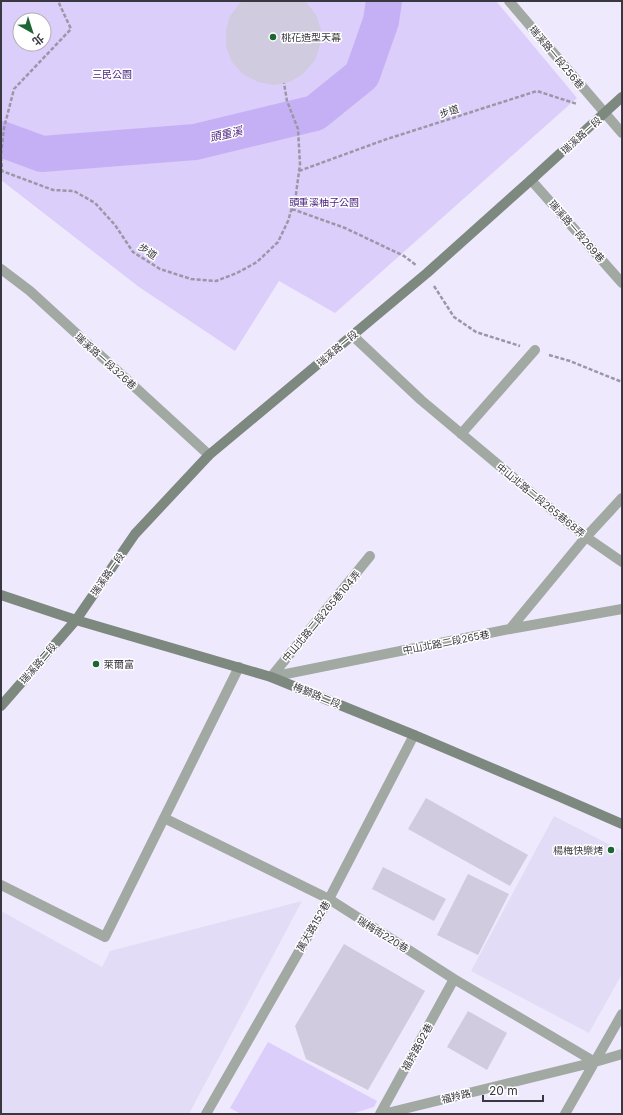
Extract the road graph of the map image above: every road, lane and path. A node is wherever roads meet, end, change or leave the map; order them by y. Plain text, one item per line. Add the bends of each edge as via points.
1 (58, 1) edge
2 (509, 1) edge
3 (284, 83) dead end
4 (622, 97) edge
5 (604, 113) junction
6 (622, 134) edge
7 (1, 154) edge
8 (1, 157) edge
9 (299, 171) junction
10 (531, 180) junction
11 (292, 209) junction
12 (1, 269) edge
13 (427, 274) junction
14 (622, 283) edge
15 (352, 335) junction
16 (534, 350) junction
17 (622, 382) edge
18 (462, 434) junction
19 (208, 455) junction
20 (622, 498) edge
21 (586, 537) junction
22 (370, 556) dead end
23 (622, 562) edge
24 (1, 595) edge
25 (622, 609) edge
26 (76, 620) junction
27 (510, 629) junction
28 (239, 667) junction
29 (271, 676) junction
30 (1, 706) edge
31 (414, 735) junction
32 (164, 818) junction
33 (622, 824) edge
34 (1, 885) edge
35 (329, 899) junction
36 (454, 979) junction
37 (622, 1014) edge
38 (622, 1054) edge
39 (594, 1062) junction
40 (211, 1113) edge
41 (380, 1114) edge
42 (383, 1114) edge
43 (565, 1114) edge

1 - 7 path via 71,29 14,89 4,128
2 - 5 street, 瑞溪路一段256巷
3 - 9 path, 步道 via 287,102 298,129
4 - 5 street, 瑞溪路一段
5 - 6 street, 瑞溪路一段256巷
5 - 9 path, 步道 via 537,91 384,140
5 - 10 street, 瑞溪路一段
8 - 11 path, 步道 via 2,171 53,190 74,191 95,203 115,224 133,252 160,269 191,279 216,281 257,262 278,242
9 - 11 path, 步道
10 - 13 street, 瑞溪路一段
10 - 14 street, 瑞溪路一段269巷
11 - 13 path via 345,228 404,256
12 - 19 street, 瑞溪路一段326巷 via 30,291
13 - 15 street, 瑞溪路一段
13 - 16 path via 454,317 476,332
15 - 18 street, 中山北路二段265巷68弄 via 421,400
15 - 19 street, 瑞溪路一段
16 - 17 path
16 - 18 street
18 - 21 street, 中山北路二段265巷68弄
19 - 26 street, 瑞溪路一段 via 135,534
20 - 21 street
21 - 23 street, 中山北路二段265巷68弄
21 - 27 street
22 - 29 street, 中山北路二段265巷104弄
24 - 26 street, 梅獅路二段
25 - 27 street, 中山北路二段265巷
26 - 28 street, 梅獅路二段
26 - 30 street, 瑞溪路二段
27 - 29 street, 中山北路二段265巷
28 - 29 street, 梅獅路二段
28 - 32 street
29 - 31 street, 梅獅路二段
31 - 33 street, 梅獅路二段
31 - 35 street, 萬大路152巷
32 - 34 street via 105,937
32 - 35 street, 瑞梅街220巷
35 - 36 street, 瑞梅街220巷
35 - 40 street, 萬大路152巷
36 - 39 street, 瑞梅街220巷
36 - 41 street, 福羚路92巷
37 - 39 street
38 - 39 street, 福羚路
39 - 42 street, 福羚路
39 - 43 street

